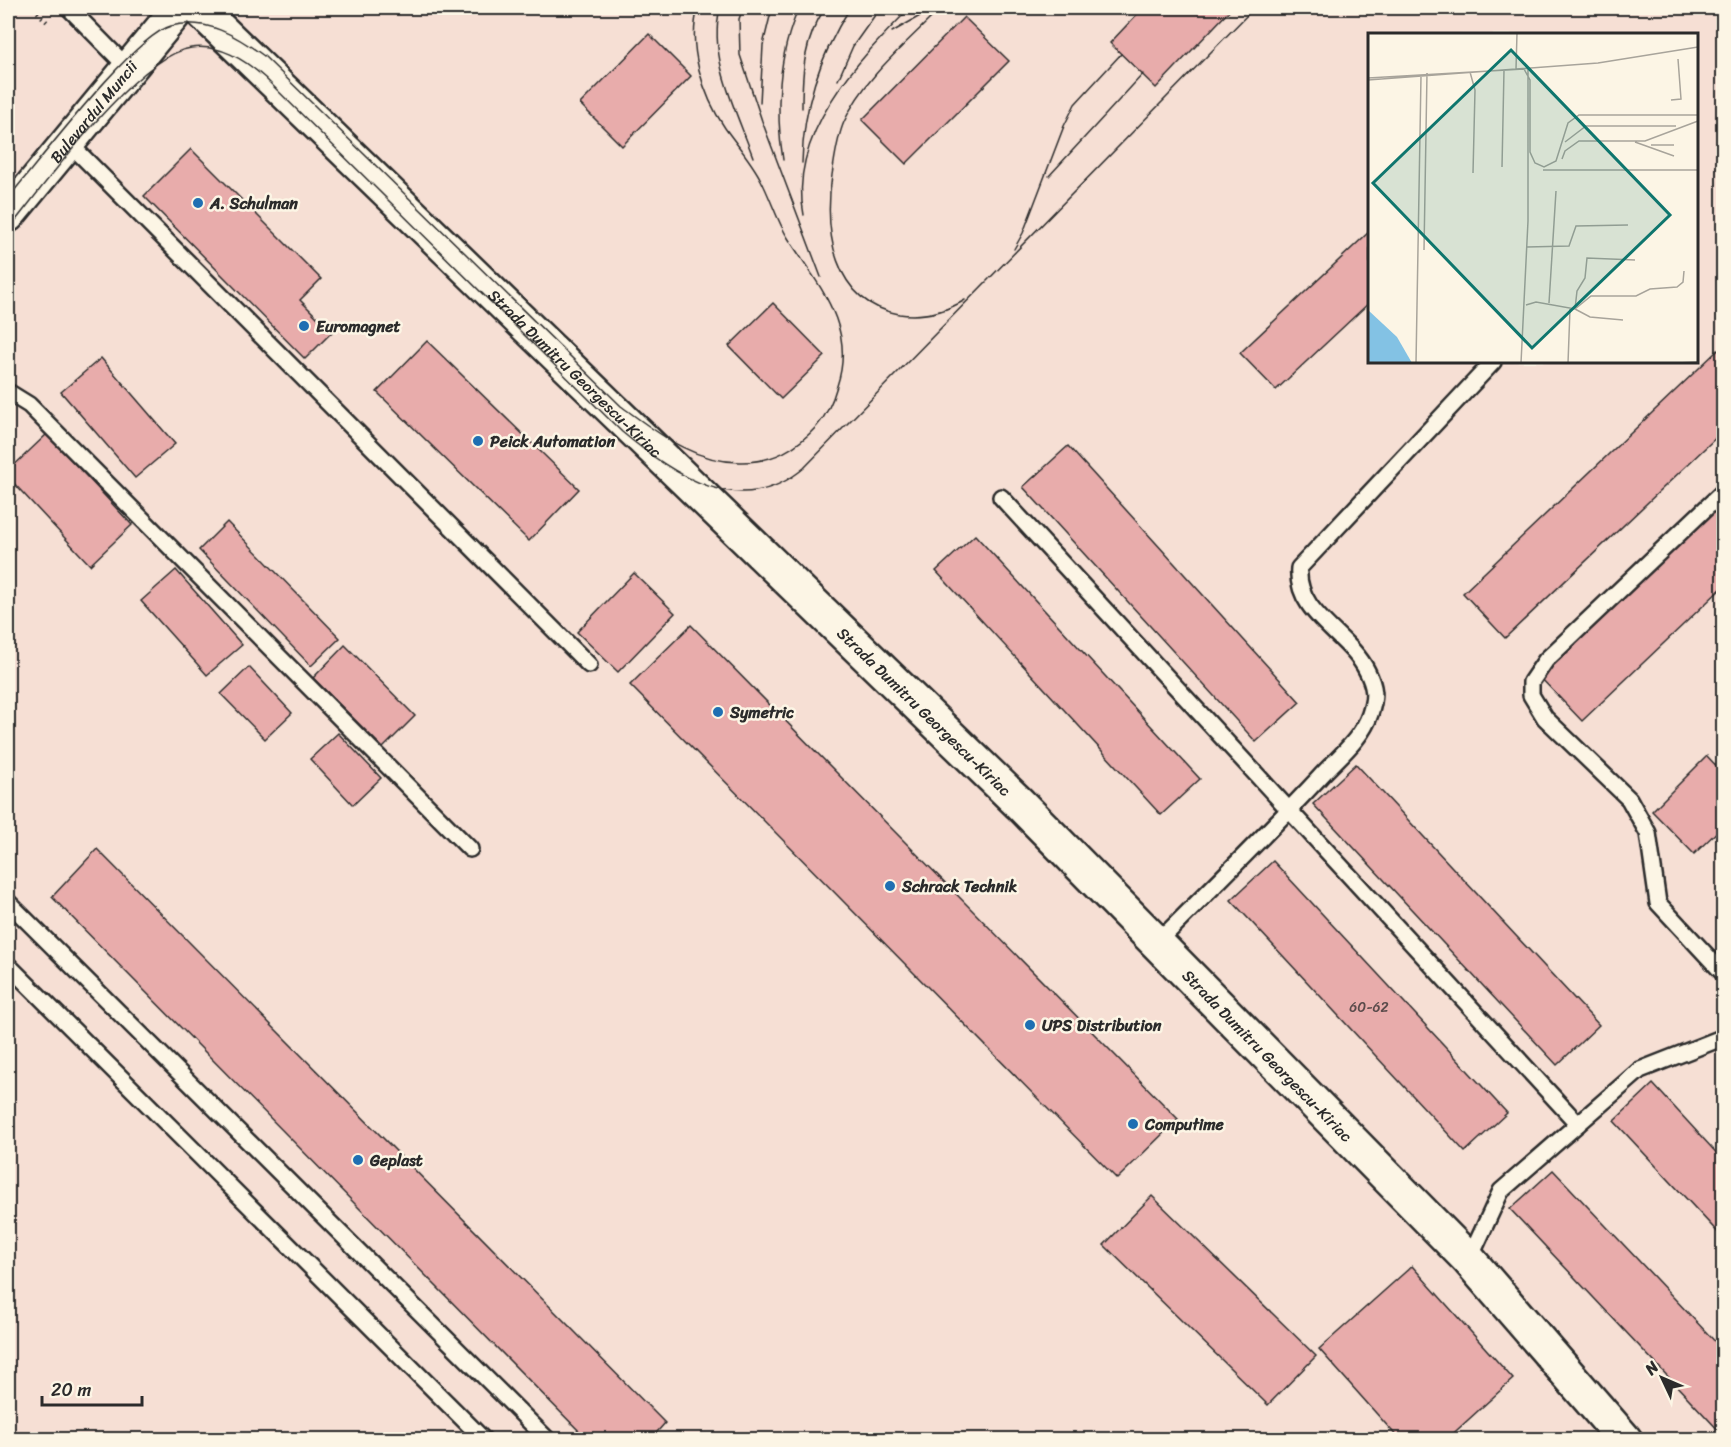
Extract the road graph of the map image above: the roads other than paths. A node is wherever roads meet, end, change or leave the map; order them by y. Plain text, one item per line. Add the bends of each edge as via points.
1 (69, 8) edge
2 (179, 8) edge
3 (198, 8) edge
4 (129, 69) junction
5 (69, 142) junction
6 (8, 215) edge
7 (1492, 363) edge
8 (8, 392) edge
9 (1724, 491) edge
10 (1001, 497) dead end
11 (589, 664) dead end
12 (1289, 811) junction
13 (470, 849) dead end
14 (8, 902) edge
15 (1155, 945) junction
16 (8, 965) edge
17 (1724, 974) edge
18 (1723, 1040) edge
19 (1578, 1124) junction
20 (1469, 1260) junction
21 (484, 1440) edge
22 (548, 1440) edge
23 (1625, 1440) edge

1 - 4 lane
2 - 4 main road, Bulevardul Muncii
3 - 15 main road, Strada Dumitru Georgescu-Kiriac via 1020,804
4 - 5 main road, Bulevardul Muncii
5 - 6 main road, Bulevardul Muncii
5 - 11 lane
7 - 12 lane via 1299,568 1298,582 1304,600 1362,661 1375,687 1370,715 1357,738
8 - 13 lane via 29,405
9 - 17 lane via 1546,660 1531,682 1531,694 1545,718 1629,799 1648,833 1658,903
10 - 12 lane
12 - 15 lane
12 - 19 lane
14 - 22 lane
15 - 20 main road, Strada Dumitru Georgescu-Kiriac
16 - 21 lane
18 - 19 lane via 1640,1070
19 - 20 lane via 1501,1191
20 - 23 main road, Strada Dumitru Georgescu-Kiriac

